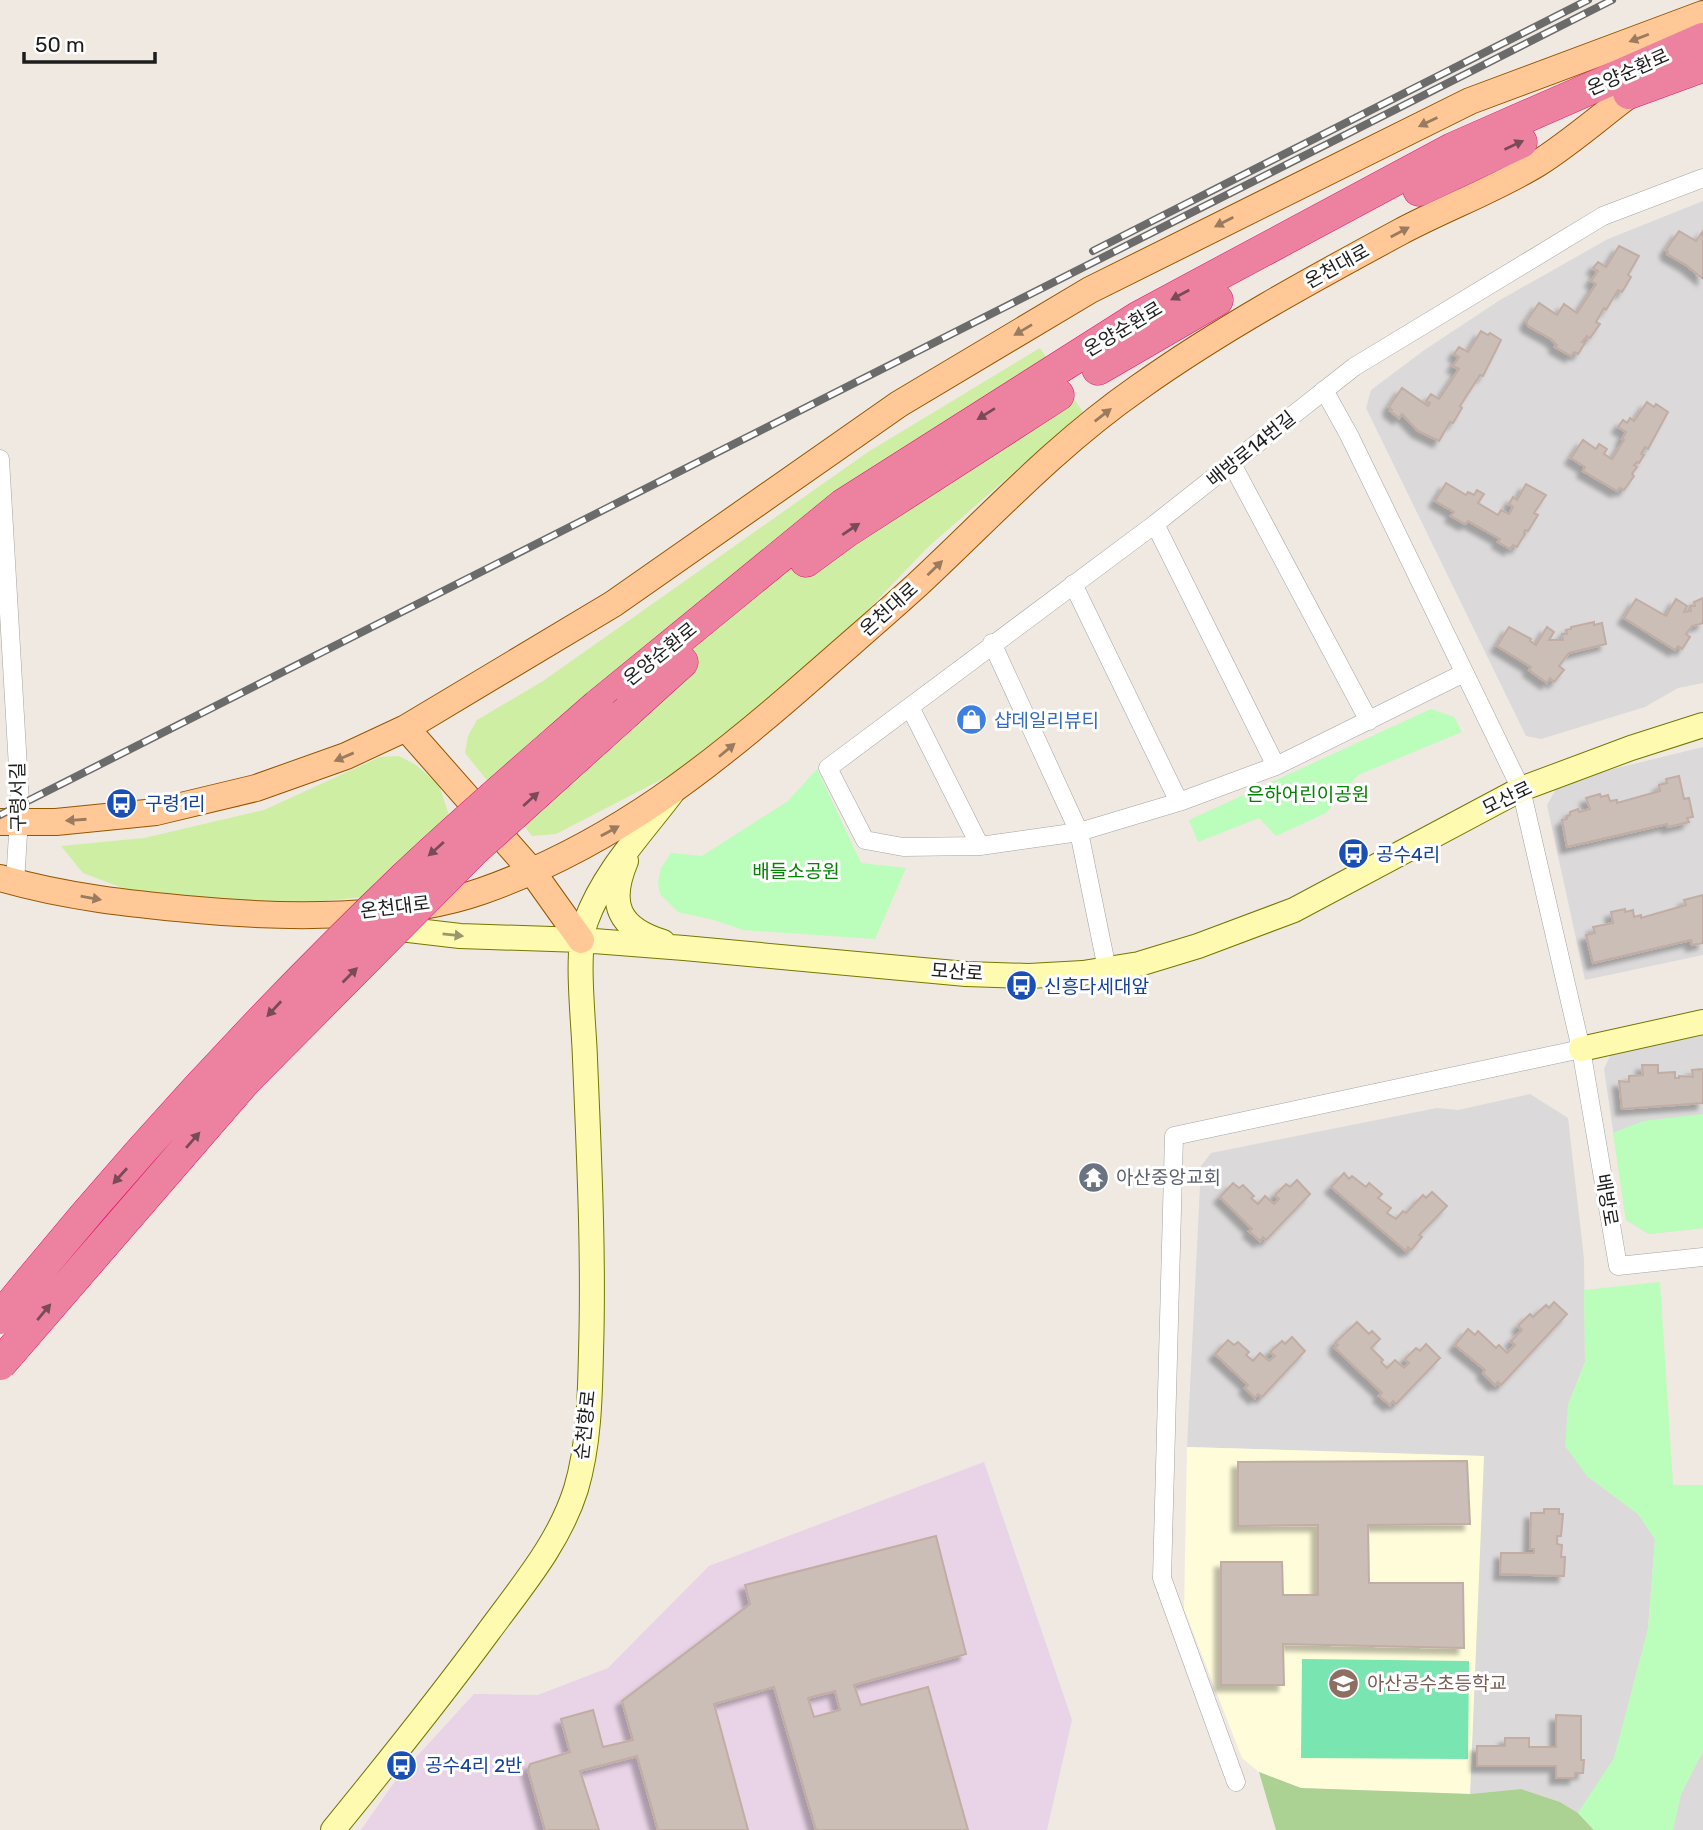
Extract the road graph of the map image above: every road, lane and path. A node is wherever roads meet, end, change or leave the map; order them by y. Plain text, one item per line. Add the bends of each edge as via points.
1 (1703, 14) edge
2 (1703, 39) edge
3 (1703, 66) edge
4 (1637, 89) junction
5 (1703, 178) edge
6 (1324, 390) junction
7 (0, 459) edge
8 (1231, 464) junction
9 (1155, 524) junction
10 (1073, 584) junction
11 (992, 643) junction
12 (1464, 673) junction
13 (910, 707) junction
14 (1369, 721) junction
15 (1703, 725) edge
16 (406, 728) junction
17 (1276, 766) junction
18 (1521, 789) junction
19 (673, 792) junction
20 (1179, 802) junction
21 (10, 822) edge
22 (1079, 832) junction
23 (638, 838) junction
24 (981, 846) junction
25 (531, 870) junction
26 (8, 880) edge
27 (288, 916) junction
28 (581, 940) junction
29 (684, 948) junction
30 (1107, 969) junction
31 (1703, 1022) edge
32 (1581, 1049) junction
33 (1703, 1257) edge
34 (0, 1318) edge
35 (0, 1364) edge
36 (1236, 1782) dead end
37 (332, 1830) edge

1 -> 16 main road via 1470,101 1090,290 899,404 613,604
2 -> 34 highway, 온양순환로, bridge via 1452,149 1139,317 843,505 597,706 405,877 307,973 96,1204
3 - 4 highway, 온천대로
19 -> 4 main road, 온천대로 via 915,587 1059,449 1138,388 1266,306 1403,230 1538,163
35 -> 4 highway, 온양순환로, bridge via 245,1080 475,849 739,608 847,531 1114,359 1293,256 1434,183
5 - 6 street, 배방로14번길 via 1603,216 1354,367
6 - 8 street, 배방로14번길
6 - 12 street
7 - 21 street, 구령서길
8 - 9 street, 배방로14번길
8 - 14 street
9 - 10 street, 배방로14번길
9 - 17 street
10 - 11 street, 배방로14번길
10 - 20 street
11 - 13 street, 배방로14번길
11 - 22 street
12 - 14 street
12 - 18 street
13 - 24 street
13 - 24 street, 배방로14번길 via 828,768 865,840 903,847
14 - 17 street
15 - 18 street, 모산로
16 -> 21 main road via 306,772 156,812
16 - 25 main road
17 - 20 street
18 - 30 street, 모산로 via 1294,910 1151,961
18 - 32 street
19 - 23 street
25 -> 19 main road, 온천대로 via 632,820
20 - 22 street
21 - 26 street, 구령서길
22 - 24 street
22 - 30 street
23 - 28 street via 599,892
23 - 29 street via 618,888 618,906 625,921 651,938
25 - 27 main road, 온천대로 via 445,901
25 - 28 main road
26 -> 27 main road, 온천대로 via 117,903
27 -> 28 street, 모산로 via 460,936
28 - 29 street, 모산로
28 - 37 street, 순천향로 via 592,1328 589,1409 576,1488 563,1524 539,1564 428,1714
29 - 30 street, 모산로 via 966,974 1029,976
31 - 32 street
32 - 33 street, 배방로 via 1618,1266
32 - 36 street via 1174,1136 1162,1578

